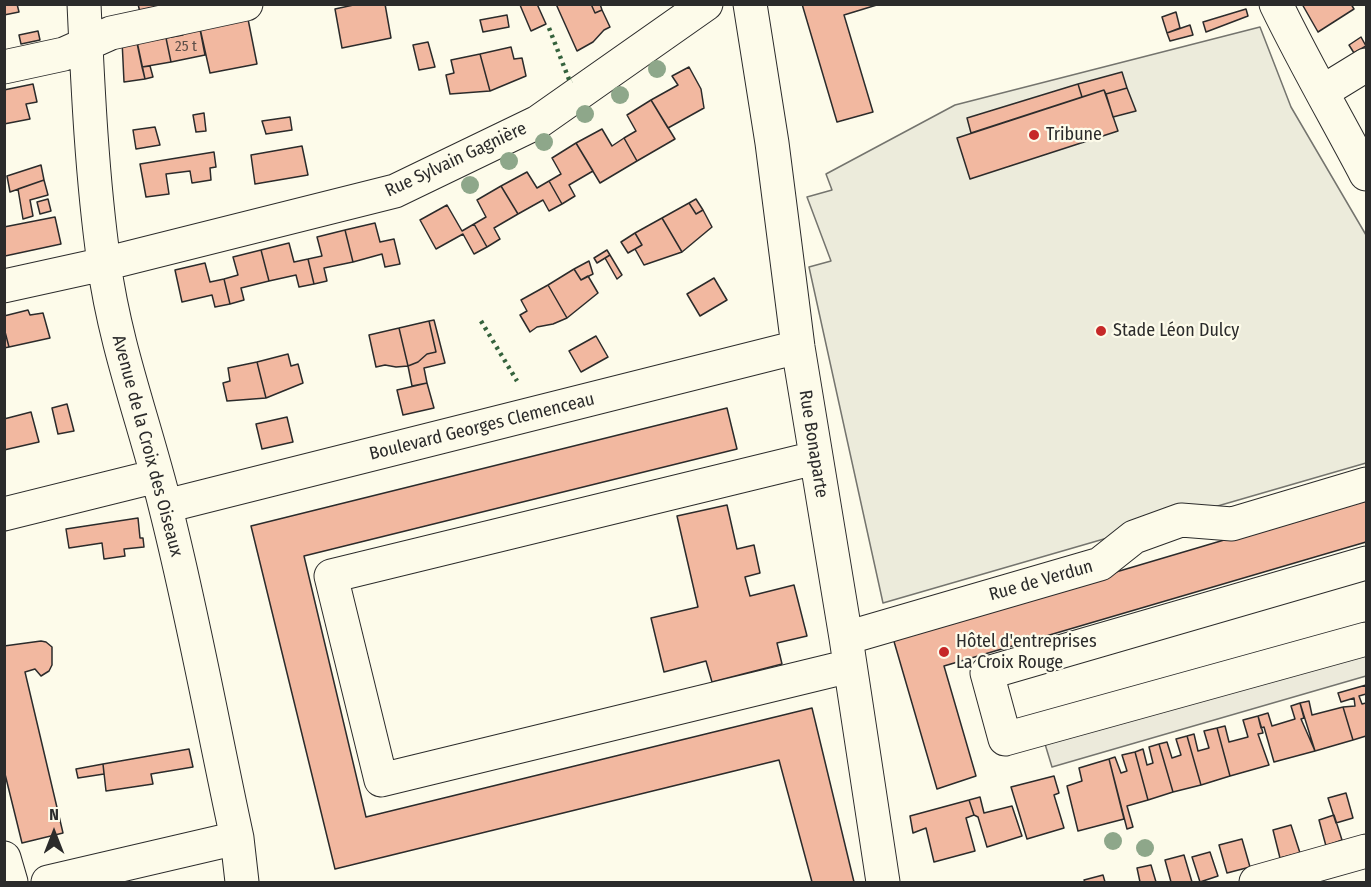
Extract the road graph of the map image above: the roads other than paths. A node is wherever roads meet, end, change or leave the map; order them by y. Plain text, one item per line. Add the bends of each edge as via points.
1 (84, 4) edge
2 (246, 4) edge
3 (706, 4) edge
4 (750, 4) edge
5 (1276, 4) edge
6 (86, 45) junction
7 (1366, 64) edge
8 (4, 67) edge
9 (1322, 92) junction
10 (1366, 174) edge
11 (104, 264) junction
12 (4, 286) edge
13 (798, 347) junction
14 (815, 459) junction
15 (1366, 484) edge
16 (161, 491) junction
17 (4, 514) edge
18 (1366, 563) edge
19 (1366, 639) edge
20 (848, 652) junction
21 (237, 838) junction
22 (1366, 851) edge
23 (4, 858) edge
24 (11, 882) edge
25 (48, 882) edge
26 (242, 882) edge
27 (883, 882) edge
28 (1256, 882) edge

1 - 6 street, Avenue de la Croix des Oiseaux
2 - 6 street via 111,33
3 - 11 street, Rue Sylvain Gagnière via 538,122 395,191
4 - 13 street, Rue Bonaparte
5 - 9 street
6 - 8 street
6 - 11 street, Avenue de la Croix des Oiseaux
7 - 9 street
9 - 10 street
11 - 12 street, Rue Sylvain Gagnière
11 - 16 street, Avenue de la Croix des Oiseaux via 129,379
13 - 14 street, Rue Bonaparte
13 - 16 street, Boulevard Georges Clemenceau
14 - 20 street, Rue Bonaparte
14 - 20 street, Rue de Verdun via 331,576 381,780
15 - 20 street, Rue de Verdun via 1232,524 1181,520 1134,537 1100,564
16 - 17 street, Boulevard Georges Clemenceau
16 - 21 street, Avenue de la Croix des Oiseaux
18 - 19 street via 987,673 1005,739
20 - 27 street, Rue Bonaparte
21 - 25 street
21 - 26 street, Avenue de la Croix des Oiseaux
22 - 28 street
23 - 24 street

